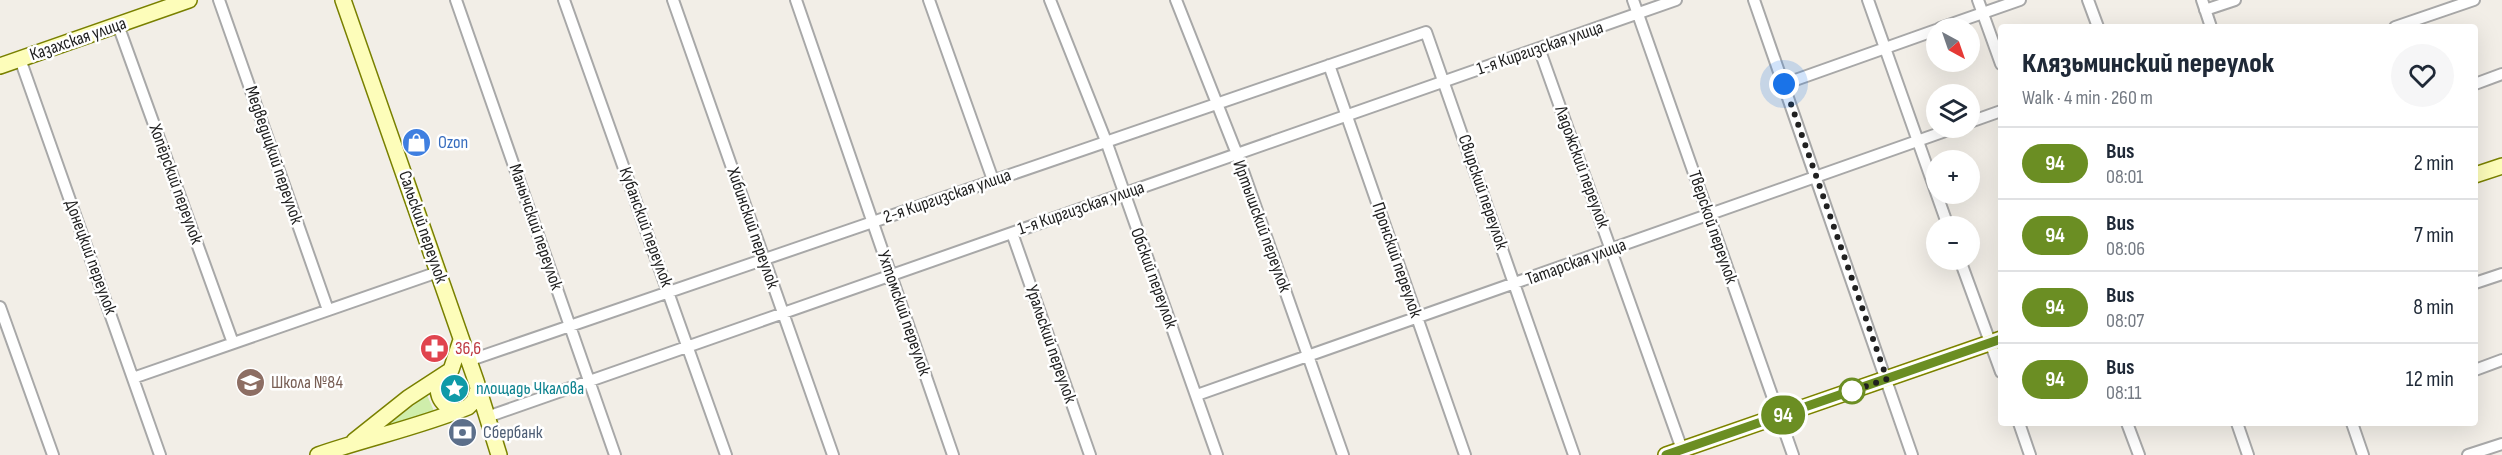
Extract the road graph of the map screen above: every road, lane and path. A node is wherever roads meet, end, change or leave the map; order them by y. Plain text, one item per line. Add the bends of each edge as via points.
1 (189, 0) edge
2 (219, 0) edge
3 (343, 0) edge
4 (456, 0) edge
5 (564, 0) edge
6 (674, 0) edge
7 (796, 0) edge
8 (929, 0) edge
9 (1050, 0) edge
10 (1176, 0) edge
11 (1633, 0) edge
12 (1676, 0) edge
13 (1754, 0) edge
14 (1868, 0) edge
15 (1978, 0) edge
16 (2020, 0) edge
17 (2088, 0) edge
18 (2235, 0) edge
19 (2474, 0) edge
20 (2204, 5) edge
21 (1638, 13) junction
22 (1983, 13) junction
23 (1969, 18) edge
24 (2097, 24) edge
25 (2210, 24) edge
26 (2404, 24) edge
27 (118, 25) junction
28 (1426, 32) joint
29 (1926, 33) edge
30 (1539, 48) junction
31 (1884, 48) junction
32 (1998, 56) edge
33 (20, 59) junction
34 (1329, 65) junction
35 (0, 66) edge
36 (2502, 75) edge
37 (1445, 81) junction
38 (2478, 83) edge
39 (1784, 84) junction
40 (1218, 103) junction
41 (1998, 112) edge
42 (1346, 116) junction
43 (1980, 118) edge
44 (1926, 138) edge
45 (1106, 141) junction
46 (1916, 141) junction
47 (1237, 154) junction
48 (2502, 166) edge
49 (2478, 174) edge
50 (1816, 176) junction
51 (993, 180) junction
52 (1124, 194) junction
53 (1709, 214) junction
54 (1944, 216) edge
55 (872, 222) junction
56 (1012, 233) junction
57 (1611, 249) junction
58 (764, 259) junction
59 (1964, 270) edge
60 (438, 272) junction
61 (2502, 273) edge
62 (891, 275) junction
63 (2478, 282) edge
64 (1515, 283) junction
65 (669, 292) junction
66 (0, 307) edge
67 (328, 310) junction
68 (783, 313) junction
69 (1417, 318) junction
70 (570, 325) junction
71 (461, 340) junction
72 (1996, 341) edge
73 (233, 343) junction
74 (688, 346) junction
75 (1308, 356) junction
76 (2502, 360) edge
77 (468, 361) junction
78 (2478, 369) edge
79 (448, 372) junction
80 (133, 378) junction
81 (1887, 379) junction
82 (589, 381) junction
83 (477, 385) junction
84 (1197, 395) junction
85 (460, 410) junction
86 (1779, 416) junction
87 (487, 417) junction
88 (2020, 426) edge
89 (2128, 426) edge
90 (2238, 426) edge
91 (2353, 426) edge
92 (492, 434) junction
93 (352, 443) junction
94 (2502, 444) edge
95 (1683, 452) edge
96 (53, 455) edge
97 (160, 455) edge
98 (318, 455) edge
99 (499, 455) edge
100 (615, 455) edge
101 (726, 455) edge
102 (833, 455) edge
103 (953, 455) edge
104 (1090, 455) edge
105 (1217, 455) edge
106 (1343, 455) edge
107 (1465, 455) edge
108 (1574, 455) edge
109 (1666, 455) edge
110 (1792, 455) edge
111 (1912, 455) edge
112 (2030, 455) edge
113 (2139, 455) edge
114 (2248, 455) edge
115 (2363, 455) edge
116 (2468, 455) edge

1 - 27 main road, Казахская улица
2 - 67 street, Медведицкий переулок
3 - 60 main road, Сальский переулок
4 - 70 street, Манычский переулок
5 - 65 street, Кубанский переулок
6 - 58 street, Хибинский переулок
7 - 55 street, Ухтомский переулок
8 - 51 street
9 - 45 street, Обский переулок
10 - 40 street, Иртышский переулок via 1206,82
11 - 21 street, Тверской переулок
12 - 21 street, 1-я Киргизская улица
13 - 39 street
14 - 31 street
15 - 22 street
16 - 22 street
17 - 24 street
18 - 20 street
19 - 26 street
20 - 25 street
21 - 30 street, 1-я Киргизская улица
21 - 53 street, Тверской переулок
22 - 23 street
22 - 32 street
27 - 33 main road, Казахская улица
27 - 73 street, Хопёрский переулок
28 - 34 street, 2-я Киргизская улица
28 - 37 street, Свирский переулок
29 - 31 street
30 - 37 street, 1-я Киргизская улица
30 - 57 street, Ладожский переулок
31 - 39 street
31 - 46 street
33 - 35 main road, Казахская улица
33 - 80 street, Донецкий переулок
34 - 40 street, 2-я Киргизская улица
34 - 42 street, Пронский переулок
36 - 38 street
37 - 42 street, 1-я Киргизская улица
37 - 64 street, Свирский переулок
39 - 50 street
40 - 45 street, 2-я Киргизская улица
40 - 47 street, Иртышский переулок
41 - 43 street
42 - 47 street, 1-я Киргизская улица
42 - 69 street, Пронский переулок
44 - 46 street, Татарская улица
45 - 51 street, 2-я Киргизская улица
45 - 52 street, Обский переулок
46 - 50 street, Татарская улица
46 - 54 street
47 - 52 street, 1-я Киргизская улица
47 - 75 street, Иртышский переулок
48 - 49 main road
50 - 53 street, Татарская улица
50 - 81 street
51 - 55 street, 2-я Киргизская улица
52 - 56 street, 1-я Киргизская улица
52 - 84 street, Обский переулок
53 - 57 street, Татарская улица
53 - 86 street, Тверской переулок
55 - 58 street, 2-я Киргизская улица
55 - 62 street, Ухтомский переулок
56 - 62 street, 1-я Киргизская улица
56 - 104 street, Уральский переулок
57 - 64 street, Татарская улица
57 - 95 street, Ладожский переулок
58 - 65 street, 2-я Киргизская улица
58 - 68 street, Хибинский переулок
59 - 72 street
60 - 67 street
60 - 71 main road, Сальский переулок
61 - 63 street
62 - 68 street, 1-я Киргизская улица
62 - 103 street, Ухтомский переулок
64 - 69 street, Татарская улица
64 - 108 street, Свирский переулок
65 - 70 street, 2-я Киргизская улица
65 - 74 street, Кубанский переулок
66 - 96 street
67 - 73 street
68 - 74 street, 1-я Киргизская улица
68 - 102 street, Хибинский переулок
69 - 75 street, Татарская улица
69 - 107 street, Пронский переулок
70 - 77 street, 2-я Киргизская улица
70 - 82 street, Манычский переулок
71 - 77 main road, Сальский переулок
71 - 79 main road
72 - 81 main road
73 - 80 street
74 - 82 street, 1-я Киргизская улица
74 - 101 street, Кубанский переулок
75 - 84 street, Татарская улица
75 - 106 street, Иртышский переулок
76 - 78 street
77 - 83 main road, Сальский переулок
79 - 83 main road via 465,371
79 - 85 main road via 437,387 439,398 446,406
79 - 93 main road
80 - 97 street, Донецкий переулок
81 - 86 main road
81 - 111 street
82 - 87 street, 1-я Киргизская улица
82 - 100 street, Манычский переулок
83 - 85 main road via 474,401
83 - 87 main road, Сальский переулок
84 - 105 street, Обский переулок
85 - 92 main road via 474,416
85 - 93 main road
86 - 95 main road
86 - 110 street, Тверской переулок
87 - 92 main road, Сальский переулок
88 - 112 street
89 - 113 street
90 - 114 street
91 - 115 street
92 - 99 main road, Сальский переулок
93 - 98 main road
94 - 116 street
95 - 109 main road

